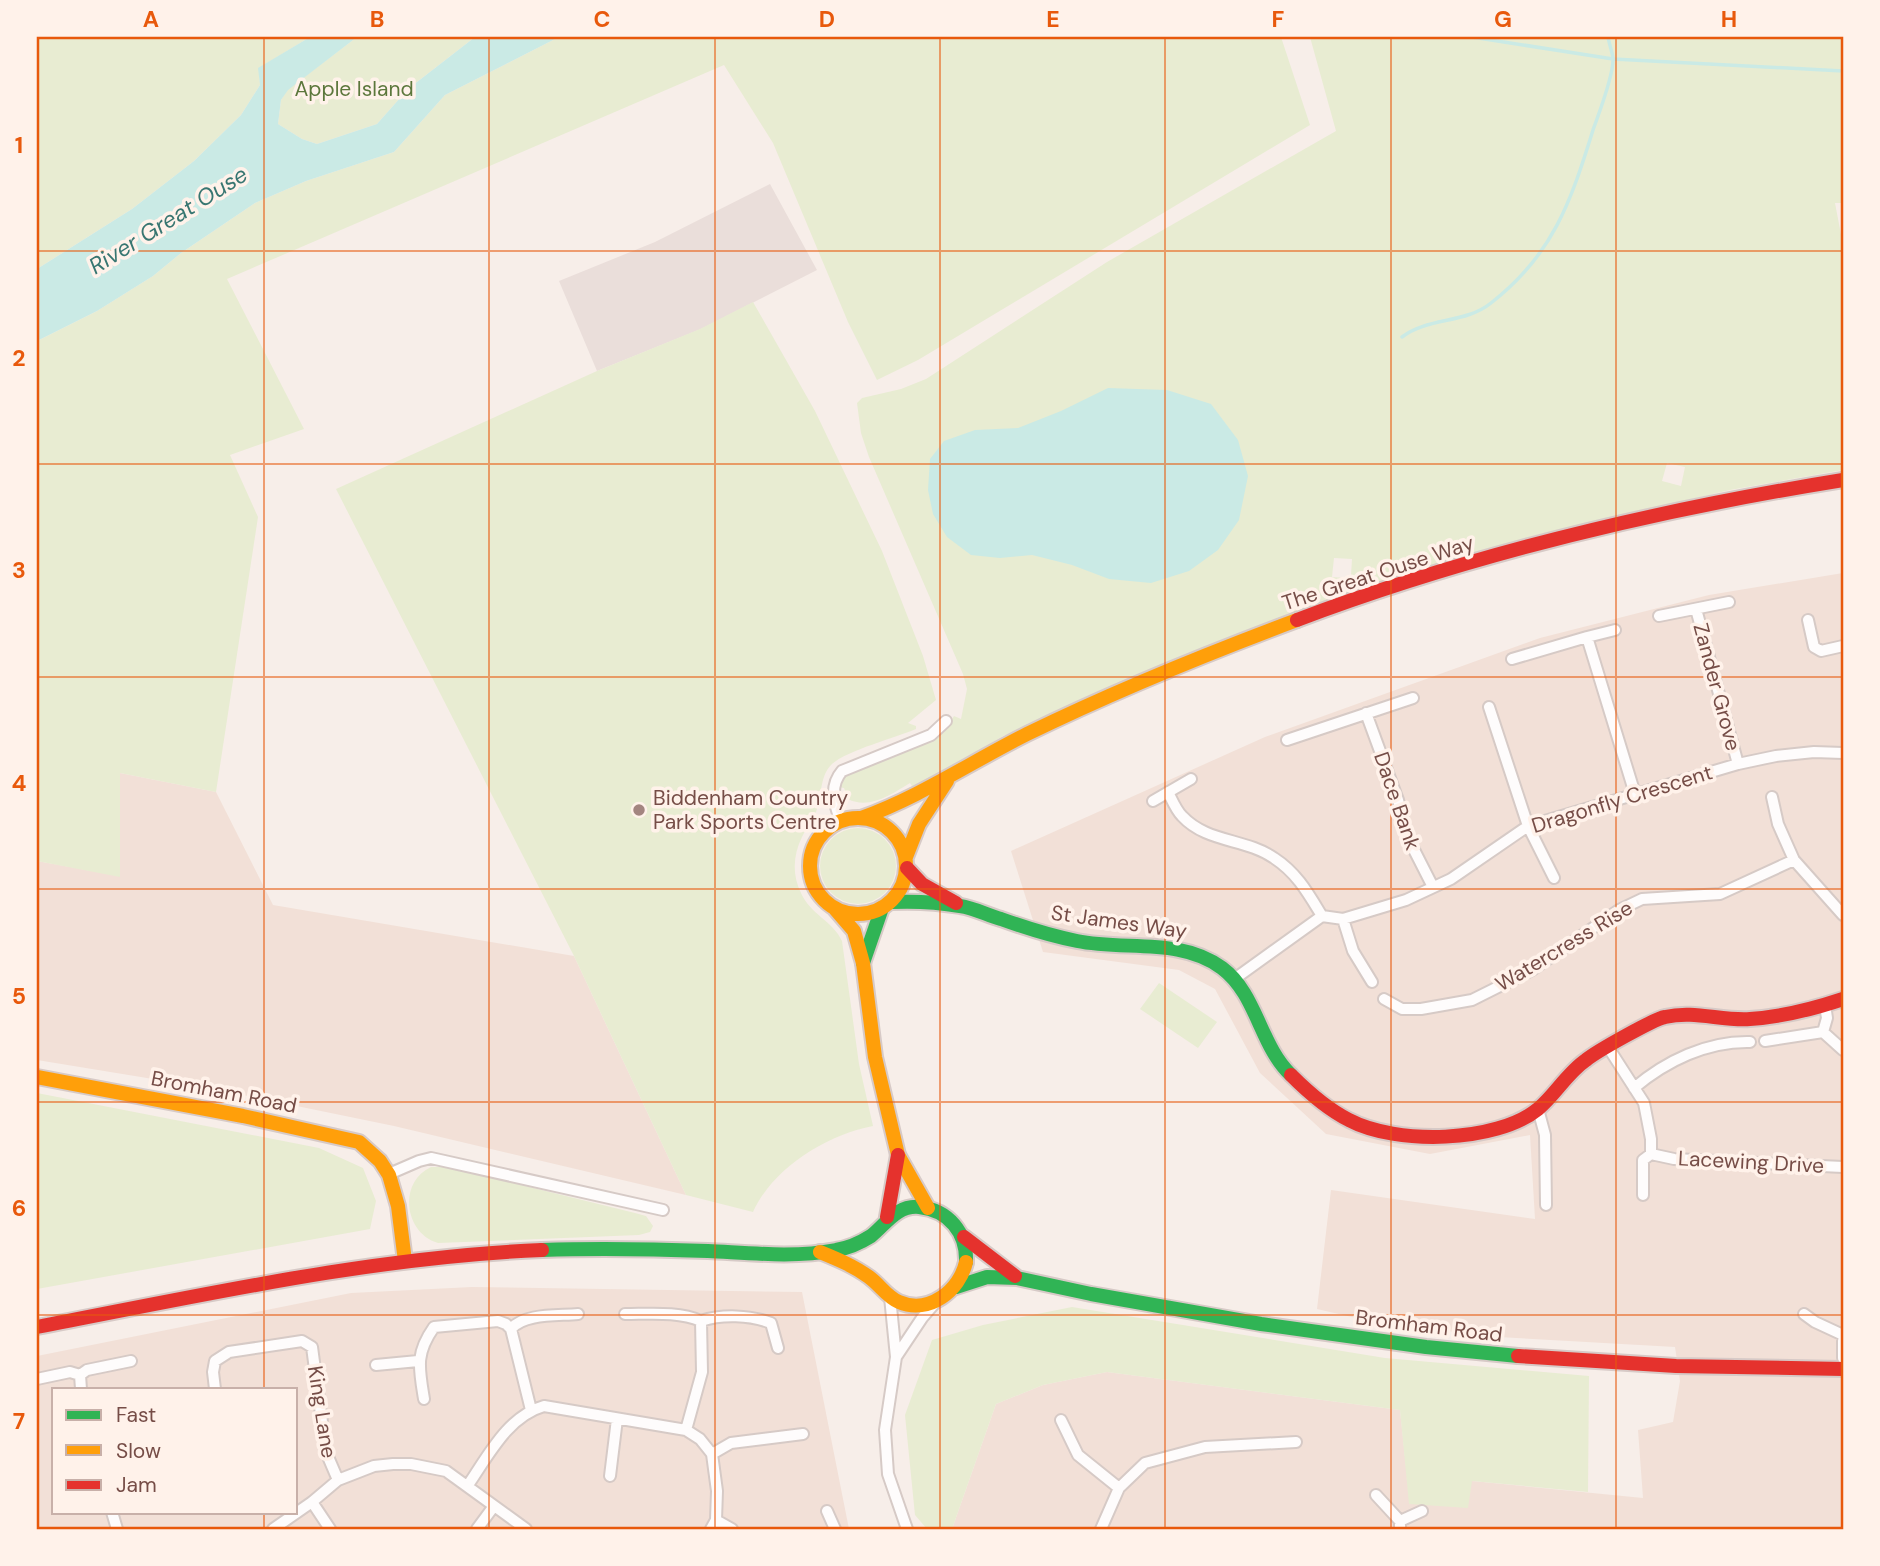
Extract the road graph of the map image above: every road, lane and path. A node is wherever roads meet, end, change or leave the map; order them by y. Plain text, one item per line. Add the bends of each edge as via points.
1 (1843, 480) edge
2 (1729, 602) dead end
3 (1696, 609) junction
4 (1659, 616) dead end
5 (1808, 620) dead end
6 (1615, 630) dead end
7 (1587, 636) junction
8 (1843, 646) edge
9 (1512, 659) dead end
10 (1413, 698) dead end
11 (1489, 707) dead end
12 (1366, 713) junction
13 (946, 721) dead end
14 (1287, 740) dead end
15 (1843, 754) edge
16 (1738, 764) junction
17 (950, 778) junction
18 (1191, 779) dead end
19 (1168, 792) junction
20 (1635, 794) junction
21 (1772, 797) dead end
22 (1153, 801) dead end
23 (861, 818) junction
24 (841, 822) junction
25 (1528, 826) junction
26 (1794, 860) junction
27 (906, 862) junction
28 (1554, 878) dead end
29 (1433, 887) junction
30 (887, 905) junction
31 (962, 906) junction
32 (835, 909) junction
33 (1843, 915) edge
34 (1322, 916) junction
35 (1343, 919) junction
36 (863, 963) junction
37 (1233, 980) junction
38 (1372, 982) dead end
39 (1384, 999) dead end
40 (1843, 999) edge
41 (1825, 1005) junction
42 (1823, 1032) junction
43 (1765, 1041) dead end
44 (1750, 1042) dead end
45 (1608, 1047) junction
46 (1843, 1050) edge
47 (37, 1077) edge
48 (1634, 1088) junction
49 (1538, 1110) junction
50 (1651, 1154) junction
51 (898, 1155) junction
52 (1843, 1167) edge
53 (389, 1174) junction
54 (1643, 1195) dead end
55 (1546, 1205) dead end
56 (928, 1208) junction
57 (663, 1210) dead end
58 (887, 1217) junction
59 (875, 1231) junction
60 (964, 1237) junction
61 (820, 1252) junction
62 (405, 1261) junction
63 (1015, 1276) junction
64 (875, 1281) junction
65 (956, 1287) junction
66 (890, 1297) junction
67 (938, 1300) junction
68 (578, 1314) dead end
69 (625, 1314) dead end
70 (1804, 1314) dead end
71 (701, 1321) junction
72 (37, 1326) edge
73 (511, 1329) junction
74 (1843, 1335) edge
75 (1843, 1340) edge
76 (778, 1348) dead end
77 (896, 1357) junction
78 (1843, 1359) edge
79 (131, 1361) dead end
80 (418, 1361) junction
81 (376, 1365) dead end
82 (1843, 1369) edge
83 (80, 1375) junction
84 (37, 1379) edge
85 (81, 1388) edge
86 (215, 1388) edge
87 (424, 1399) dead end
88 (531, 1410) junction
89 (617, 1419) junction
90 (1061, 1420) dead end
91 (686, 1430) junction
92 (803, 1434) dead end
93 (1296, 1443) dead end
94 (712, 1454) junction
95 (610, 1476) dead end
96 (338, 1480) junction
97 (468, 1485) junction
98 (1119, 1488) junction
99 (1376, 1495) dead end
100 (312, 1502) junction
101 (494, 1507) junction
102 (827, 1511) dead end
103 (1422, 1511) dead end
104 (298, 1512) edge
105 (295, 1514) edge
106 (713, 1525) edge
107 (1400, 1525) edge
108 (273, 1529) edge
109 (330, 1529) edge
110 (477, 1529) edge
111 (526, 1529) edge
112 (732, 1529) edge
113 (835, 1529) edge
114 (907, 1529) edge
115 (1101, 1529) edge

1 - 17 main road, The Great Ouse Way via 1632,520 1522,548 1353,601 1152,677 1007,745
2 - 3 street
3 - 4 street
3 - 16 street, Zander Grove
5 - 8 street via 1814,647 1822,651
6 - 7 street
7 - 9 street
7 - 20 street
10 - 12 street
11 - 25 street
12 - 14 street
12 - 29 street, Dace Bank via 1408,838
13 - 24 street via 931,735 842,771 833,792
15 - 16 street, Dragonfly Crescent via 1814,752
16 - 20 street, Dragonfly Crescent
17 - 23 main road, The Great Ouse Way
17 - 27 main road, The Great Ouse Way via 919,824
18 - 19 street
19 - 22 street
19 - 34 street via 1181,815 1203,834 1256,848 1288,869
20 - 25 street, Dragonfly Crescent
21 - 26 street
23 - 24 main road
23 - 27 main road via 890,830 903,847
24 - 32 main road via 816,843 810,863 814,885
25 - 28 street
25 - 29 street, Dragonfly Crescent
26 - 33 street
26 - 39 street, Watercress Rise via 1720,894 1642,899 1532,970 1472,1000 1402,1009
27 - 30 main road via 902,886
27 - 31 main road via 922,884
29 - 35 street, Dragonfly Crescent
30 - 31 main road via 916,901
30 - 32 main road via 864,914
30 - 36 main road
31 - 37 main road, St James Way via 1080,942 1165,947 1198,955
32 - 36 main road via 854,931
34 - 35 street, Dragonfly Crescent
34 - 37 street
35 - 38 street via 1353,951
36 - 51 main road via 875,1057
37 - 49 main road, St James Way via 1277,1062 1313,1096 1350,1121 1387,1133 1440,1139 1498,1128
40 - 41 main road, St James Way
41 - 42 street
41 - 45 main road, St James Way via 1748,1019 1694,1014 1662,1017
42 - 43 street
42 - 46 street
44 - 48 street via 1717,1045 1672,1061
45 - 48 street, Lacewing Drive
45 - 49 main road, St James Way via 1585,1060
47 - 53 main road, Bromham Road via 338,1136 359,1142
48 - 50 street, Lacewing Drive via 1644,1103
49 - 55 street via 1545,1135
50 - 52 street, Lacewing Drive
50 - 54 street via 1643,1160
51 - 56 main road
51 - 58 main road
53 - 57 street via 432,1158
53 - 62 main road, Bromham Road
56 - 58 main road via 901,1210
56 - 60 main road via 948,1218
58 - 59 main road
59 - 61 main road via 862,1241
59 - 64 main road via 869,1258
60 - 63 main road, Bromham Road
60 - 65 main road via 968,1252
61 - 62 main road via 568,1249
61 - 64 main road
62 - 72 main road
63 - 65 main road, Bromham Road via 972,1279
63 - 82 main road, Bromham Road via 1217,1317 1445,1350 1642,1364
64 - 66 main road
65 - 67 main road
66 - 67 main road via 916,1306
66 - 77 street
67 - 77 street
68 - 73 street via 516,1322
69 - 71 street
70 - 74 street
71 - 76 street via 714,1317 771,1322
71 - 91 street via 702,1372
73 - 80 street via 498,1321 434,1327
73 - 88 street
75 - 78 street
77 - 114 street via 886,1452 888,1474
79 - 83 street
80 - 81 street
80 - 87 street
83 - 84 street via 71,1372
83 - 85 street
86 - 96 street, King Lane via 215,1361 229,1352 303,1341 312,1347 326,1452
88 - 89 street via 544,1406
88 - 97 street via 514,1422
89 - 91 street
89 - 95 street
90 - 98 street via 1078,1455
91 - 94 street
92 - 94 street via 731,1443
93 - 98 street via 1205,1447 1145,1463
94 - 106 street via 717,1491
96 - 97 street via 374,1466 411,1464 446,1471
96 - 100 street
97 - 101 street
98 - 115 street
99 - 107 street
100 - 104 street
100 - 109 street
101 - 110 street
101 - 111 street
102 - 113 street
103 - 107 street
105 - 108 street
106 - 112 street

